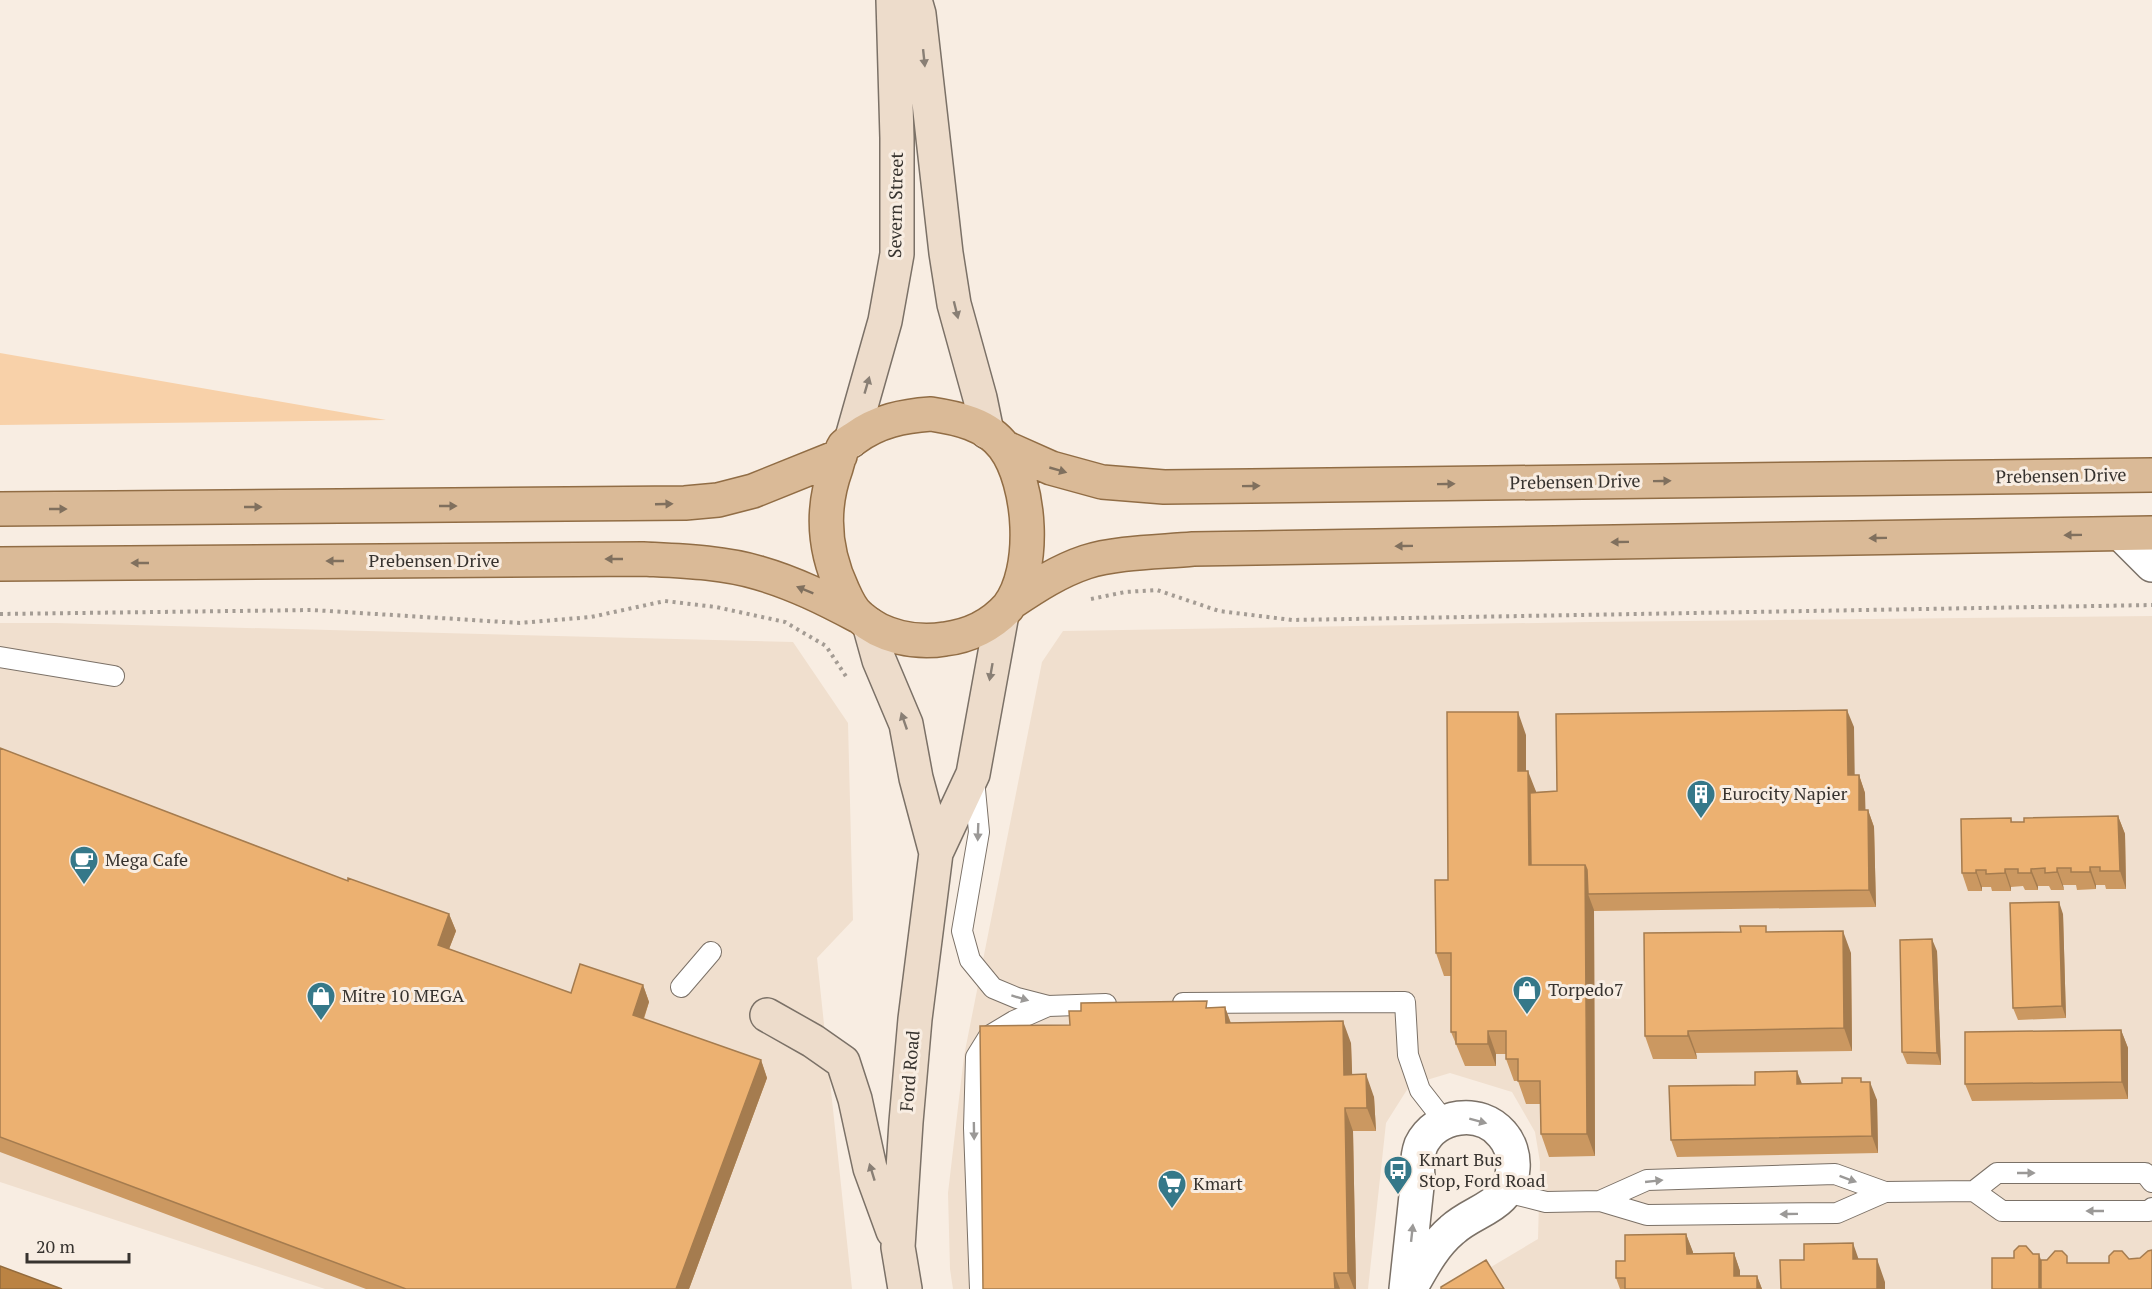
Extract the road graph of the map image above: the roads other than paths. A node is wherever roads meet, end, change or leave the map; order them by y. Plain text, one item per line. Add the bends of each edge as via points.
1 (893, 0) edge
2 (915, 0) edge
3 (995, 439) junction
4 (845, 449) junction
5 (2152, 475) edge
6 (0, 509) edge
7 (2136, 534) edge
8 (0, 564) edge
9 (2152, 565) edge
10 (1007, 608) junction
11 (863, 620) junction
12 (0, 657) edge
13 (114, 676) dead end
14 (973, 774) junction
15 (936, 853) junction
16 (711, 952) dead end
17 (681, 987) dead end
18 (1121, 1004) edge
19 (1166, 1004) edge
20 (1048, 1006) junction
21 (767, 1015) dead end
22 (1445, 1122) junction
23 (1418, 1177) junction
24 (2152, 1182) edge
25 (1974, 1191) junction
26 (1885, 1192) junction
27 (1494, 1201) junction
28 (1600, 1201) junction
29 (2152, 1208) edge
30 (898, 1247) junction
31 (905, 1289) edge
32 (980, 1289) edge
33 (1408, 1289) edge

4 -> 1 street, Severn Street via 885,321 897,254
2 -> 3 street, Severn Street via 954,304
3 - 4 main road, Prebensen Drive via 969,422 948,416 910,415 867,429
3 -> 5 main road, Prebensen Drive via 1051,468 1102,482 1164,487
3 - 10 main road via 1014,467 1026,512 1025,558
6 -> 4 main road via 685,503 753,491
4 - 11 main road via 828,496 827,538 837,579
7 - 9 street
7 -> 10 main road via 1193,549 1088,561 1050,577
11 -> 8 main road, Prebensen Drive via 809,591 758,573 704,563 653,560
10 - 11 main road, Prebensen Drive via 987,625 937,641 902,638
10 -> 14 street, Ford Road
15 -> 11 street, Ford Road via 906,724
12 - 13 lane
14 - 15 street, Ford Road
14 -> 20 lane via 979,832 963,931 970,960 993,988
15 - 30 street, Ford Road via 914,1030
16 - 17 lane
18 - 20 lane
19 - 22 lane via 1406,1002 1408,1055 1420,1090
20 -> 32 lane via 989,1036 976,1057 974,1128
30 -> 21 street via 870,1168 843,1062
22 - 23 street via 1431,1131 1422,1144 1417,1160
22 -> 27 street via 1476,1118 1502,1134 1514,1162 1512,1177
23 - 27 street via 1436,1204 1451,1211 1467,1214
33 -> 23 street
25 -> 24 lane via 1997,1173 2145,1173
25 - 26 lane
29 -> 25 lane via 2002,1211
26 -> 28 lane via 1837,1213 1647,1215
28 -> 26 lane via 1647,1180 1835,1174
27 - 28 lane
27 - 33 street via 1453,1228 1429,1255
30 - 31 street, Ford Road

